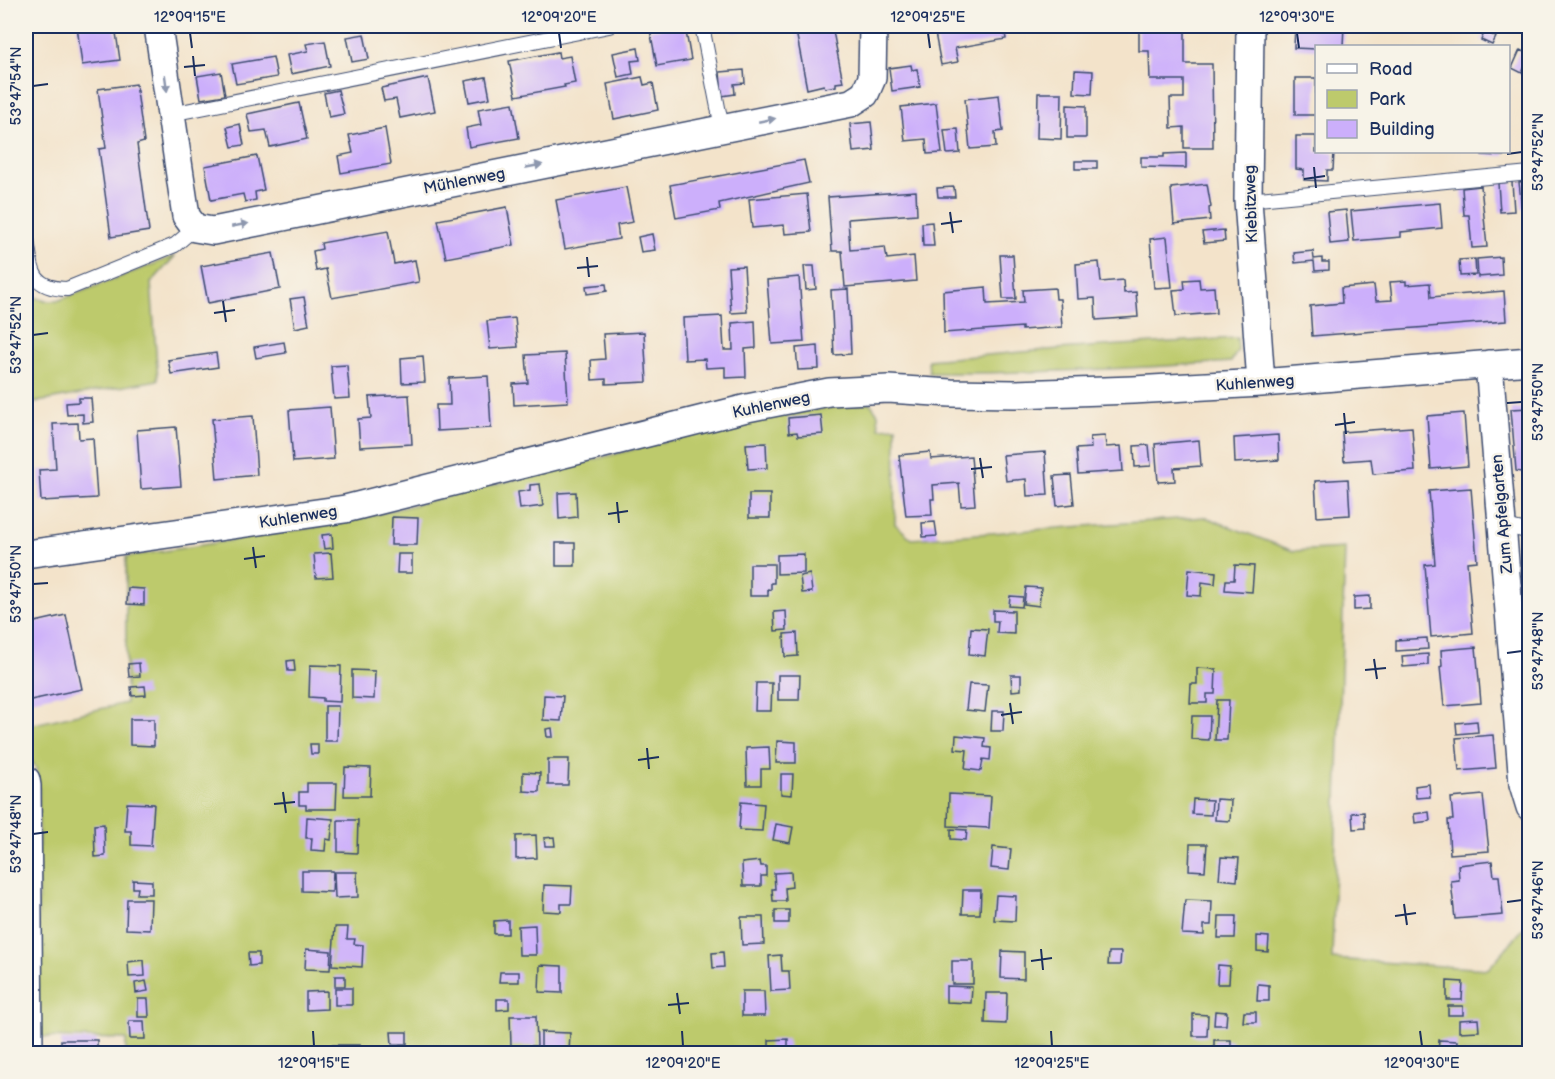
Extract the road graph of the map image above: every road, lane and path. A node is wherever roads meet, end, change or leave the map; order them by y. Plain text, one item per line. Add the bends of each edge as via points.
1 (158, 26) edge
2 (609, 26) edge
3 (702, 26) edge
4 (873, 26) edge
5 (1250, 26) edge
6 (171, 114) junction
7 (722, 128) junction
8 (1530, 173) edge
9 (1248, 200) junction
10 (195, 228) junction
11 (26, 233) edge
12 (1530, 361) edge
13 (1489, 364) junction
14 (1261, 383) junction
15 (1502, 525) junction
16 (1530, 532) edge
17 (26, 554) edge
18 (1521, 646) edge
19 (26, 780) edge
20 (1530, 807) edge
21 (29, 1053) edge

1 -> 6 street
2 - 6 lane
3 - 7 lane
7 -> 4 street, Mühlenweg via 851,103 865,94 872,78
5 - 9 street, Kiebitzweg
6 - 10 street via 186,216
10 -> 7 street, Mühlenweg via 213,231
8 - 9 lane
9 - 14 street, Kiebitzweg
10 - 11 lane via 175,245 68,289 42,285 34,276
12 - 13 street, Kuhlenweg
13 - 14 street, Kuhlenweg
13 - 15 street, Zum Apfelgarten
14 - 17 street, Kuhlenweg via 1014,394 888,389 829,392 747,408 345,508
15 - 16 lane
15 - 18 street, Zum Apfelgarten
18 - 20 street, Zum Apfelgarten via 1524,784
19 - 21 street

